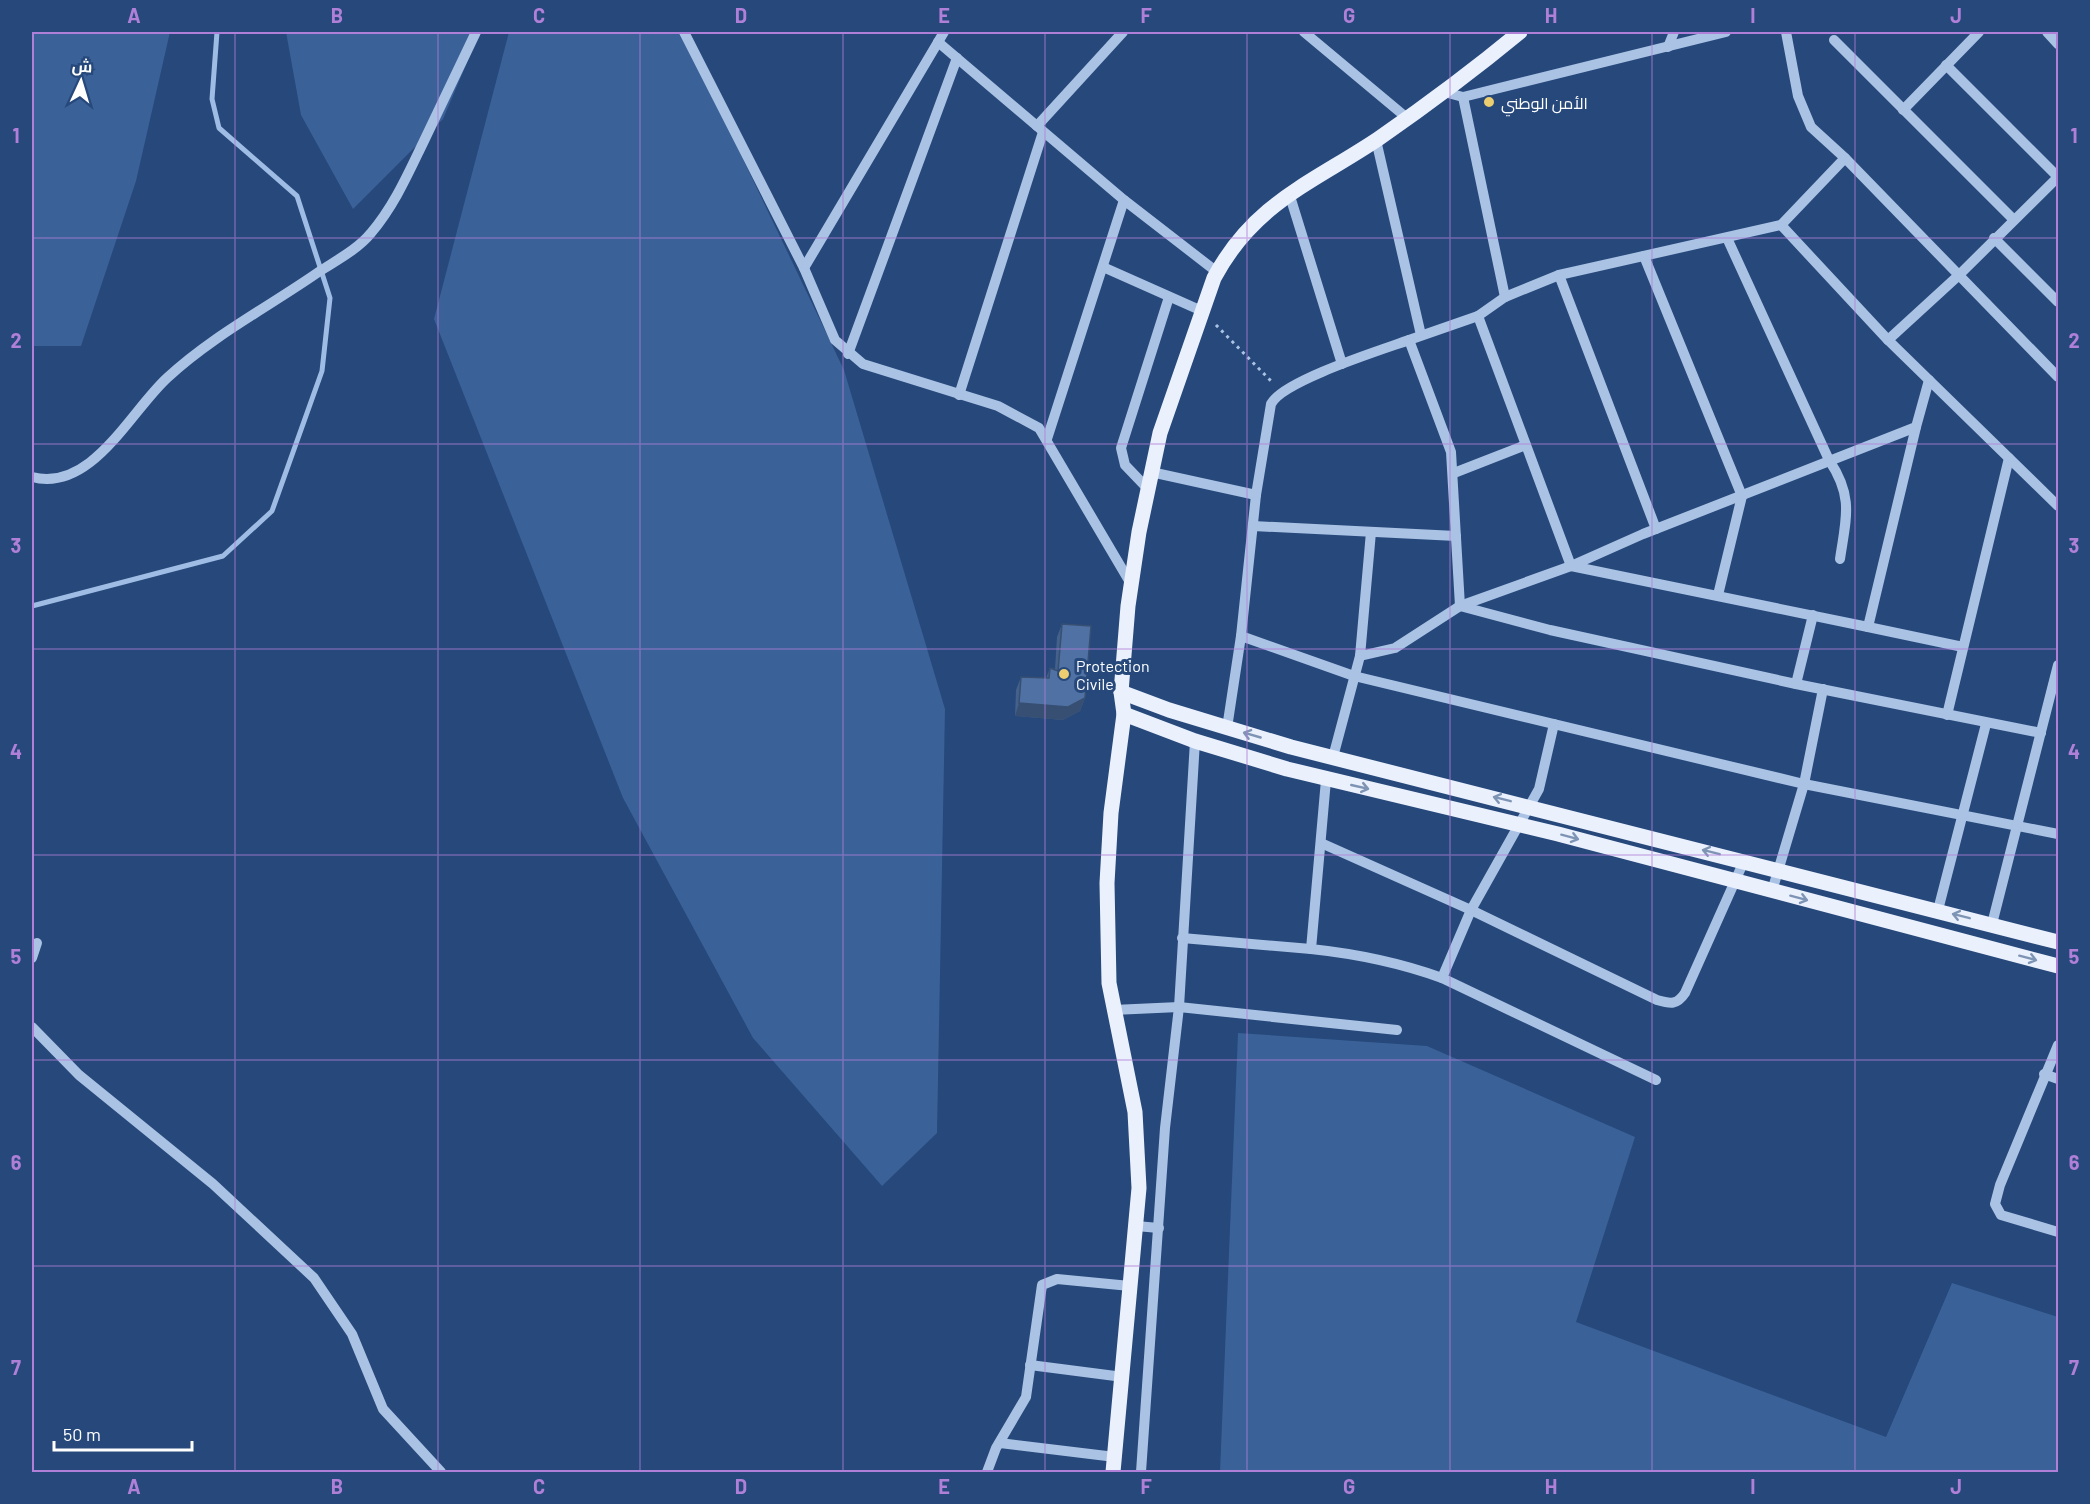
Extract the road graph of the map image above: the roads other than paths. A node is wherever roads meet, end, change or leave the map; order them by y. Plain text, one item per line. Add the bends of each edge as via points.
1 (476, 32) edge
2 (684, 32) edge
3 (944, 32) edge
4 (1123, 32) edge
5 (1304, 32) edge
6 (1520, 32) edge
7 (1674, 32) edge
8 (1726, 32) edge
9 (1786, 32) edge
10 (1979, 32) edge
11 (2047, 32) edge
12 (1834, 40) dead end
13 (938, 42) junction
14 (2058, 44) edge
15 (1668, 47) junction
16 (957, 58) junction
17 (1946, 65) junction
18 (1444, 92) junction
19 (1463, 97) junction
20 (1904, 110) junction
21 (1407, 118) junction
22 (1040, 129) junction
23 (1376, 140) junction
24 (1845, 158) junction
25 (1289, 193) junction
26 (1124, 200) junction
27 (2014, 220) junction
28 (1781, 225) junction
29 (1727, 238) junction
30 (1994, 238) junction
31 (1644, 256) junction
32 (1102, 267) junction
33 (804, 268) junction
34 (1217, 273) junction
35 (1559, 275) junction
36 (1959, 275) junction
37 (1169, 297) junction
38 (1505, 297) junction
39 (2058, 302) edge
40 (1202, 311) junction
41 (1478, 316) junction
42 (1421, 335) junction
43 (1409, 339) junction
44 (1888, 340) junction
45 (848, 354) junction
46 (1342, 364) junction
47 (2058, 377) edge
48 (1929, 380) junction
49 (959, 394) junction
50 (1916, 426) junction
51 (1047, 439) junction
52 (1526, 445) junction
53 (2009, 458) junction
54 (1829, 460) junction
55 (1151, 472) junction
56 (1454, 473) junction
57 (32, 477) edge
58 (1148, 489) junction
59 (1256, 495) junction
60 (1742, 496) junction
61 (2058, 506) edge
62 (1253, 526) junction
63 (1656, 529) junction
64 (1371, 532) junction
65 (1456, 536) junction
66 (1840, 559) dead end
67 (1571, 566) junction
68 (1131, 584) junction
69 (1718, 595) junction
70 (1460, 606) junction
71 (1813, 615) junction
72 (1868, 627) junction
73 (1241, 636) junction
74 (1963, 647) junction
75 (1360, 656) junction
76 (2058, 665) edge
77 (1354, 676) junction
78 (1796, 684) junction
79 (1823, 690) junction
80 (1121, 692) junction
81 (1124, 714) junction
82 (1947, 715) junction
83 (1554, 724) junction
84 (1986, 724) junction
85 (1227, 728) junction
86 (2041, 733) junction
87 (1196, 741) junction
88 (1291, 747) junction
89 (1333, 757) junction
90 (1287, 769) junction
91 (1326, 780) junction
92 (1804, 784) junction
93 (1531, 806) junction
94 (1962, 814) junction
95 (1517, 824) junction
96 (2017, 824) junction
97 (2058, 834) edge
98 (1321, 843) junction
99 (1744, 861) junction
100 (1780, 871) junction
101 (1736, 881) junction
102 (1772, 891) junction
103 (1471, 910) junction
104 (1938, 910) junction
105 (1992, 924) junction
106 (1182, 938) junction
107 (2058, 942) edge
108 (37, 943) dead end
109 (1311, 949) junction
110 (32, 958) edge
111 (2058, 966) edge
112 (1442, 978) junction
113 (1179, 1007) junction
114 (1113, 1010) junction
115 (32, 1027) edge
116 (1397, 1030) dead end
117 (2058, 1045) edge
118 (2044, 1074) junction
119 (2058, 1079) edge
120 (1656, 1080) dead end
121 (1136, 1226) junction
122 (1159, 1228) junction
123 (2058, 1232) edge
124 (1130, 1286) junction
125 (1030, 1365) junction
126 (1123, 1377) junction
127 (1000, 1443) junction
128 (1114, 1465) edge
129 (441, 1473) edge
130 (987, 1473) edge
131 (1141, 1473) edge

1 - 57 street via 398,195 358,246 180,366 104,450 83,467 57,479
2 - 33 street
3 - 13 street
4 - 22 street
5 - 21 street
6 - 18 main road
7 - 15 street
8 - 15 street
9 - 24 street via 1798,96 1811,127
10 - 17 street
11 - 14 street
12 - 20 street
13 - 16 street
13 - 33 street
15 - 19 street
16 - 22 street
16 - 45 street
17 - 20 street
17 - 27 street via 2058,177
18 - 19 street
18 - 21 main road
19 - 38 street
20 - 27 street
21 - 23 main road
22 - 26 street
22 - 49 street
23 - 25 main road
23 - 42 street
24 - 28 street
24 - 36 street
25 - 34 main road via 1251,224 1225,256
25 - 46 street
26 - 32 street
26 - 34 street
27 - 30 street
28 - 29 street
28 - 44 street
29 - 31 street
29 - 54 street
30 - 36 street
30 - 39 street
31 - 35 street
31 - 60 street
32 - 37 street
32 - 51 street
33 - 45 street via 835,340
34 - 40 main road
35 - 38 street
35 - 63 street
36 - 44 street
36 - 47 street
37 - 40 street
37 - 58 street via 1121,448 1125,465
38 - 41 street
40 - 55 main road via 1160,433
41 - 42 street
41 - 52 street
42 - 43 street
43 - 46 street
43 - 56 street via 1451,452
44 - 48 street
45 - 49 street via 878,370
46 - 59 street via 1281,392 1271,404
48 - 50 street
48 - 53 street
49 - 51 street via 1029,420
50 - 54 street
50 - 72 street
51 - 68 street
52 - 56 street
52 - 67 street
53 - 61 street
53 - 74 street
54 - 60 street
54 - 66 street via 1840,477 1847,502
55 - 58 main road
55 - 59 street
56 - 65 street
58 - 68 main road
59 - 62 street
60 - 63 street
60 - 69 street
62 - 64 street
62 - 73 street
63 - 67 street
64 - 65 street
64 - 75 street
65 - 70 street
67 - 69 street
67 - 70 street
68 - 80 main road
69 - 71 street
70 - 75 street via 1395,648
70 - 78 street
71 - 72 street
71 - 78 street
72 - 74 street
73 - 77 street
73 - 85 street
74 - 82 street
75 - 77 street
76 - 86 street
77 - 83 street
77 - 89 street
78 - 79 street
79 - 82 street
79 - 92 street
80 - 81 main road
80 - 85 main road
81 - 87 main road
81 - 114 main road via 1110,813 1107,883
82 - 84 street
83 - 92 street
83 - 93 street via 1545,771
84 - 86 street
84 - 94 street
88 -> 85 main road
86 - 96 street
87 - 90 main road
87 - 106 street
88 - 89 main road
88 - 90 main road
93 -> 89 main road
90 - 91 main road
91 -> 95 main road
91 - 98 street
92 - 94 street
92 - 100 street
93 - 95 street
99 -> 93 main road
94 - 96 street
94 - 104 street
95 -> 101 main road
95 - 103 street
96 - 97 street
96 - 105 street
98 - 103 street
98 - 109 street
99 - 100 main road
99 - 101 street
100 - 102 street
100 - 104 main road
101 - 102 main road
101 - 103 street via 1685,993 1673,1004 1647,996
102 -> 111 main road
103 - 112 street
105 -> 104 main road
105 - 107 main road
106 - 109 street
106 - 113 street
108 - 110 street
109 - 112 street via 1363,954 1403,963
112 - 120 street
113 - 114 street
113 - 116 street
113 - 122 street via 1165,1128
114 - 121 main road via 1136,1112
115 - 129 street via 79,1076 213,1184 314,1278 352,1334 383,1409
117 - 118 street
118 - 119 street
118 - 123 street via 1995,1204 2001,1215
121 - 122 street
121 - 124 main road
122 - 131 street
124 - 125 street via 1057,1279 1042,1284
124 - 126 main road
125 - 126 street
125 - 127 street via 1023,1405
126 - 128 main road
127 - 128 street
127 - 130 street

